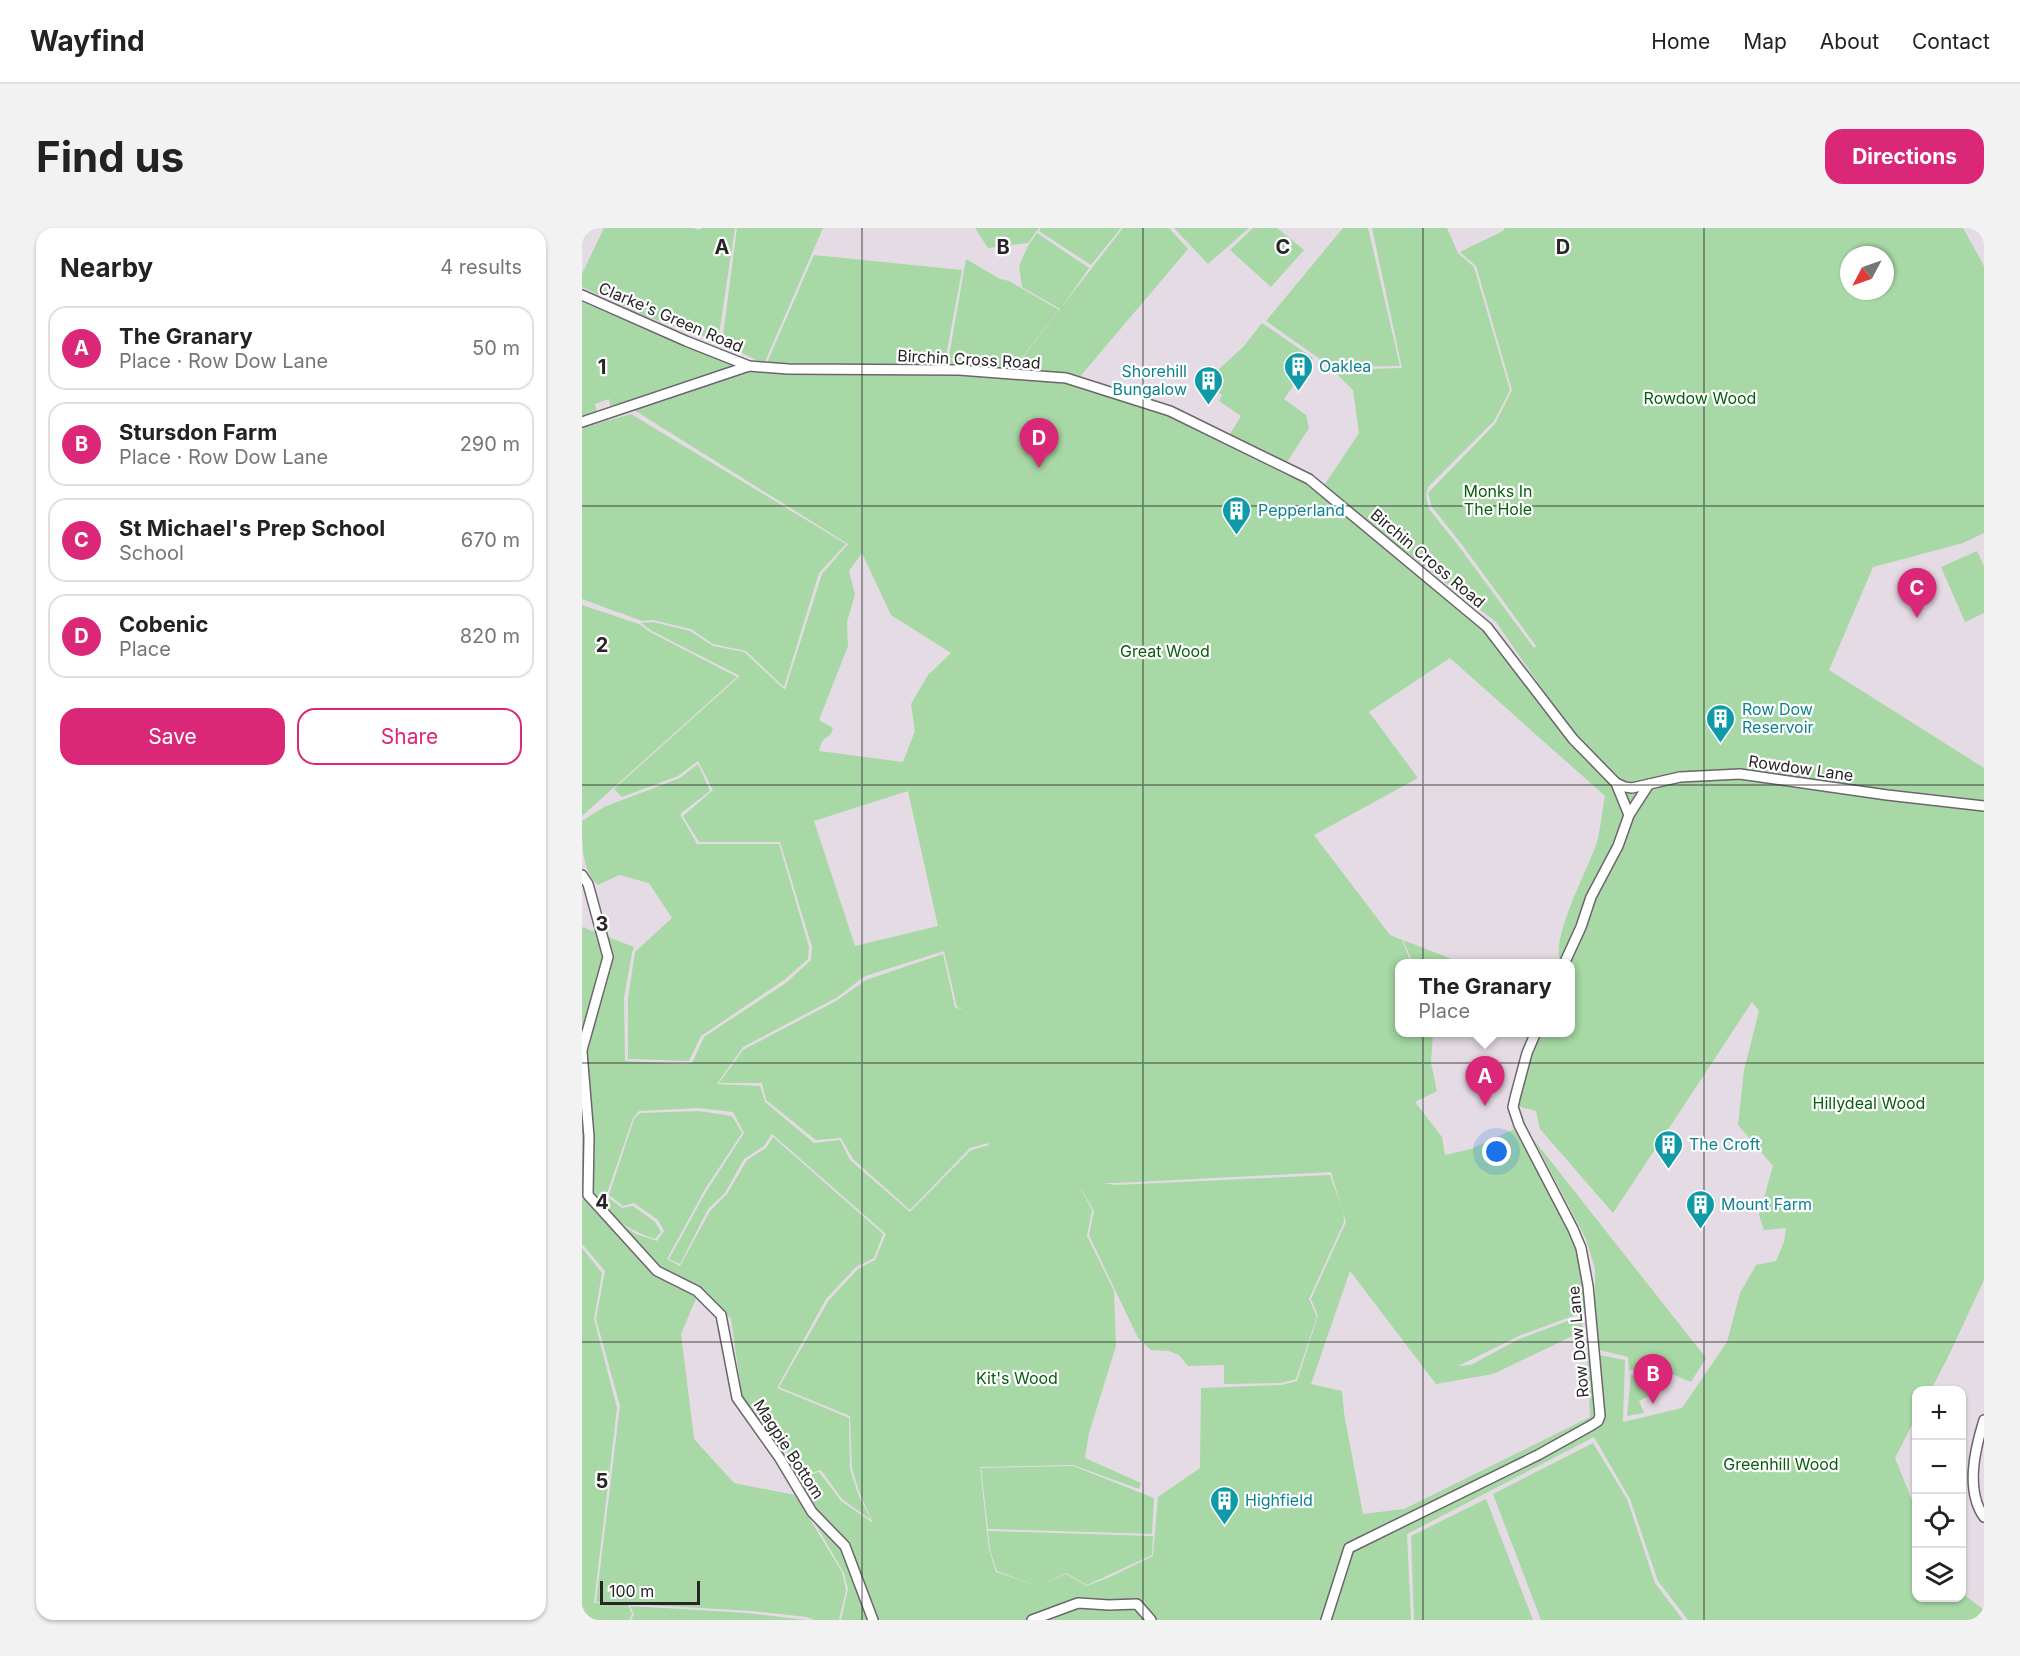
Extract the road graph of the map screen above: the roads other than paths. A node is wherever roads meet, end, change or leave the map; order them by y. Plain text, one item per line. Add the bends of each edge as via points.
1 (582, 295) edge
2 (749, 366) junction
3 (582, 422) edge
4 (1616, 783) junction
5 (1649, 784) junction
6 (1984, 806) edge
7 (1629, 815) junction
8 (582, 875) edge
9 (1566, 959) edge
10 (1534, 1037) edge
11 (582, 1051) edge
12 (1984, 1420) edge
13 (1984, 1517) edge
14 (873, 1620) edge
15 (1032, 1620) edge
16 (1151, 1620) edge
17 (1326, 1620) edge

1 - 2 street, Clarke's Green Road
2 - 3 street
2 - 4 street, Birchin Cross Road via 958,370 1066,378 1170,411 1253,450 1309,479 1487,627 1573,739
4 - 5 street, Rowdow Lane via 1632,788
4 - 7 street
5 - 6 street, Rowdow Lane via 1680,777 1740,774
5 - 7 street
7 - 9 street
8 - 11 street, Magpie Bottom via 608,957
10 - 17 street, Row Dow Lane via 1514,1107 1519,1125 1581,1248 1600,1416 1592,1425 1538,1455 1348,1548
11 - 14 street, Magpie Bottom via 589,1137 588,1195 657,1271 697,1291 721,1315 737,1398 812,1512 845,1546
12 - 13 street via 1974,1473 1976,1500
15 - 16 street via 1078,1603 1137,1604

